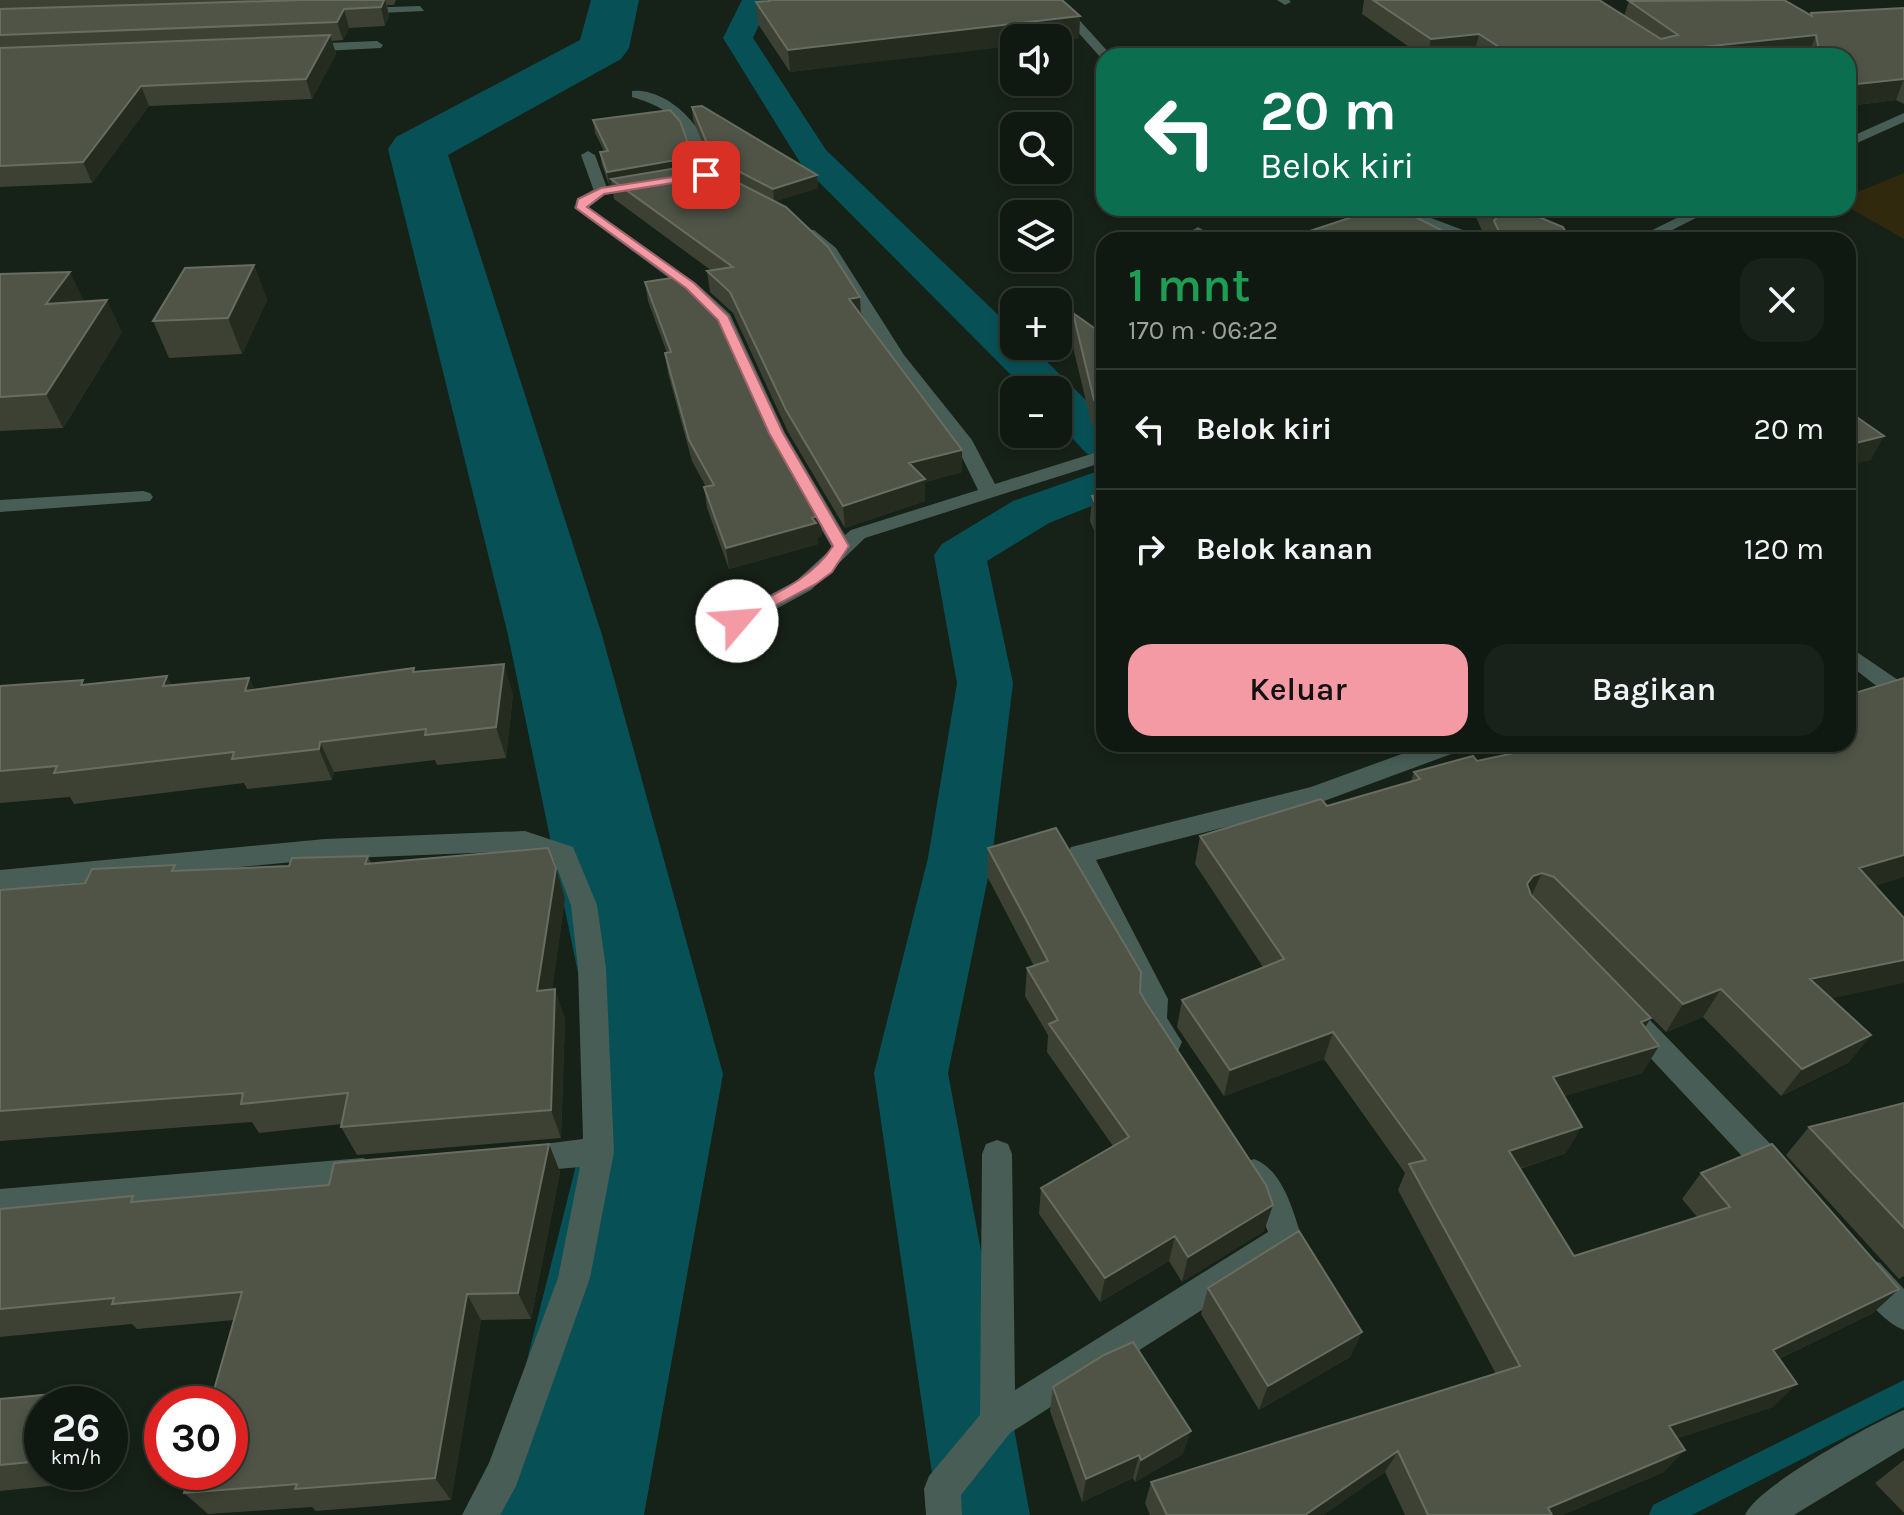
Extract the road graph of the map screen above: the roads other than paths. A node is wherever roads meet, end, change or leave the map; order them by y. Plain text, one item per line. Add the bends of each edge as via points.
1 (1055, 0) edge
2 (420, 9) dead end
3 (343, 12) edge
4 (377, 45) dead end
5 (1099, 48) edge
6 (283, 49) edge
7 (637, 94) dead end
8 (1903, 118) edge
9 (1856, 139) edge
10 (588, 155) dead end
11 (705, 178) edge
12 (662, 181) edge
13 (601, 191) junction
14 (1414, 216) edge
15 (1692, 216) edge
16 (794, 221) edge
17 (1458, 232) edge
18 (1657, 232) edge
19 (1072, 325) edge
20 (1096, 347) edge
21 (1096, 459) edge
22 (989, 492) junction
23 (143, 497) dead end
24 (0, 506) edge
25 (841, 546) junction
26 (737, 621) dead end
27 (1856, 659) edge
28 (1904, 696) edge
29 (1432, 752) edge
30 (0, 880) edge
31 (1612, 999) edge
32 (1188, 1072) edge
33 (1239, 1151) edge
34 (599, 1152) junction
35 (997, 1154) dead end
36 (489, 1161) edge
37 (394, 1170) edge
38 (1797, 1195) edge
39 (0, 1204) edge
40 (1851, 1254) edge
41 (1904, 1314) edge
42 (998, 1421) junction
43 (1904, 1428) edge
44 (943, 1502) edge
45 (480, 1515) edge
46 (1763, 1515) edge

1 - 5 street
2 - 3 street
4 - 6 street
7 - 11 street via 669,103 680,112 700,151
8 - 9 street
10 - 13 street
12 - 13 street
13 - 25 street via 581,208 690,286 724,318 776,433
14 - 17 street
15 - 18 street
16 - 22 street via 831,251 897,357 963,440
19 - 20 street
21 - 22 street
22 - 25 street via 870,530
23 - 24 street
25 - 26 street via 826,569
27 - 28 street
29 - 32 street via 1316,795 1080,854 1154,999 1153,1020
30 - 34 street via 386,847 525,841 564,854 584,905 592,968
31 - 38 street
33 - 42 street via 1274,1203 1286,1238
34 - 36 street
34 - 45 street via 574,1278 503,1473
35 - 42 street
37 - 39 street
40 - 41 street
42 - 44 street
43 - 46 street

